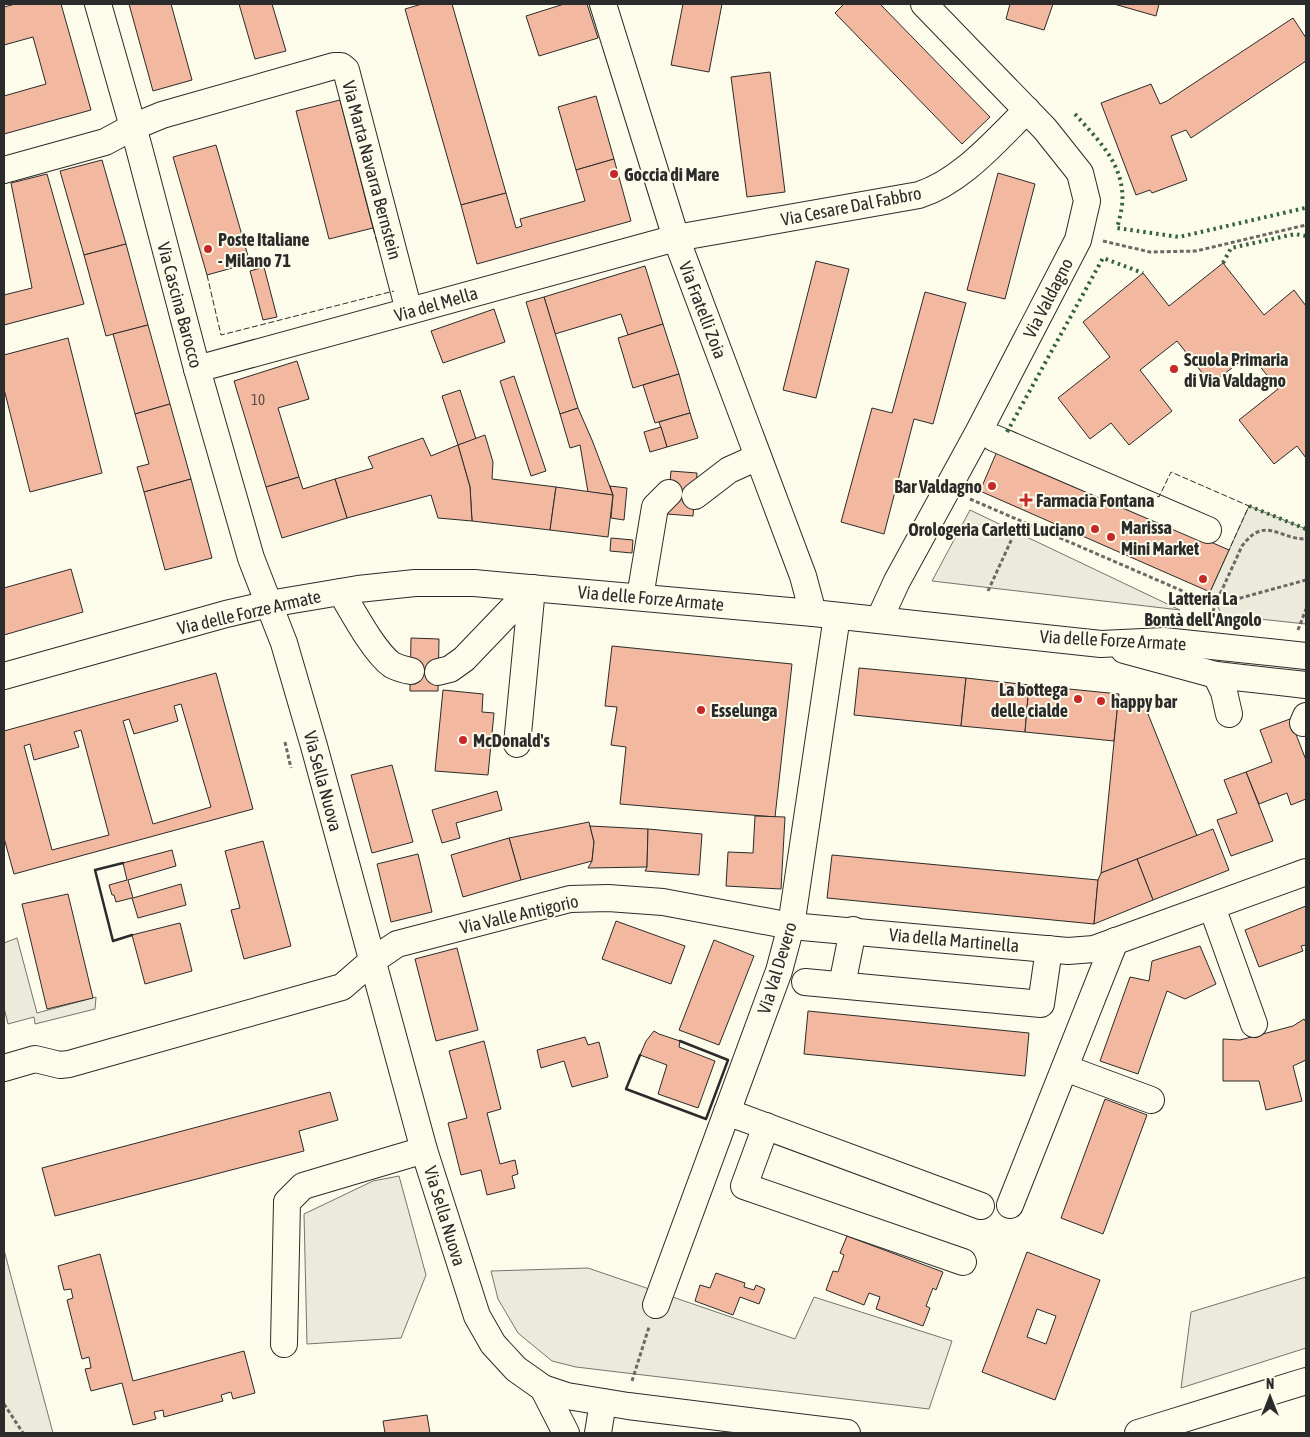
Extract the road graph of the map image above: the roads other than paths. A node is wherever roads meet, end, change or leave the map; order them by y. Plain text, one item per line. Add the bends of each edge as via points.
1 (98, 4) edge
2 (603, 4) edge
3 (924, 4) edge
4 (1027, 110) junction
5 (133, 127) junction
6 (4, 170) edge
7 (676, 238) junction
8 (409, 312) junction
9 (197, 369) junction
10 (994, 438) dead end
11 (758, 457) junction
12 (669, 494) dead end
13 (695, 496) dead end
14 (1208, 530) dead end
15 (532, 588) junction
16 (341, 592) junction
17 (640, 597) junction
18 (269, 604) junction
19 (825, 614) junction
20 (879, 620) junction
21 (1101, 644) junction
22 (1231, 648) junction
23 (1306, 656) edge
24 (411, 671) dead end
25 (438, 672) dead end
26 (1216, 675) junction
27 (4, 676) edge
28 (1306, 685) edge
29 (1229, 714) dead end
30 (517, 744) dead end
31 (1306, 872) edge
32 (1212, 906) junction
33 (791, 926) junction
34 (853, 930) junction
35 (1114, 941) junction
36 (1049, 949) junction
37 (372, 961) junction
38 (805, 982) dead end
39 (842, 986) junction
40 (1254, 1024) dead end
41 (4, 1068) edge
42 (1065, 1068) junction
43 (1151, 1100) dead end
44 (727, 1112) junction
45 (766, 1126) junction
46 (424, 1150) junction
47 (1010, 1205) dead end
48 (981, 1206) dead end
49 (963, 1262) dead end
50 (656, 1305) road end
51 (284, 1344) dead end
52 (1306, 1382) edge
53 (542, 1388) junction
54 (603, 1402) junction
55 (566, 1433) edge
56 (598, 1433) edge
57 (847, 1433) edge
58 (1138, 1433) edge

1 - 5 street, Via Cascina Barocco
2 - 7 street, Via Fratelli Zoia
3 - 4 street, Via Valdagno
4 - 7 street, Via Cesare Dal Fabbro via 967,167 934,190
4 - 20 street, Via Valdagno via 1080,173 1087,201 1078,240
5 - 6 street via 105,142
5 - 8 street, Via Marta Navarra Bernstein via 341,66 346,70
5 - 9 street, Via Cascina Barocco
7 - 8 street, Via del Mella
7 - 11 street, Via Fratelli Zoia
8 - 9 street, Via del Mella
9 - 18 street, Via Cascina Barocco via 251,558
10 - 14 street
11 - 13 street via 729,470
11 - 19 street, Via Fratelli Zoia via 802,576
12 - 17 street via 655,507
15 - 16 street, Via delle Forze Armate via 474,582 415,582
15 - 17 street, Via delle Forze Armate
15 - 25 street via 464,659 450,669
15 - 30 street
16 - 18 street, Via delle Forze Armate
16 - 24 street via 380,653 392,665
17 - 19 street, Via delle Forze Armate
18 - 27 street, Via delle Forze Armate
18 - 37 street, Via Sella Nuova via 284,643 314,746
19 - 20 street, Via delle Forze Armate
19 - 33 street, Via Val Devero
20 - 21 street, Via delle Forze Armate
21 - 22 street, Via delle Forze Armate via 1164,640
21 - 26 street
22 - 23 street, Via delle Forze Armate
22 - 26 street
26 - 28 street
26 - 29 street
31 - 32 street, Via della Martinella
32 - 35 street, Via della Martinella
32 - 40 street
33 - 34 street, Via della Martinella
33 - 37 street, Via Valle Antigorio via 664,902 570,899 398,944
33 - 44 street, Via Val Devero via 779,971
34 - 36 street, Via della Martinella
34 - 39 street
35 - 36 street, Via della Martinella via 1094,949
35 - 42 street
36 - 39 street, Via Val Devero via 1041,1004
37 - 41 street via 342,987 69,1064 35,1059
37 - 46 street, Via Sella Nuova
38 - 39 street, Via Val Devero
42 - 43 street
42 - 47 street
44 - 45 street
44 - 50 street, Via Val Devero
45 - 48 street
45 - 49 street via 744,1186
46 - 51 street via 303,1186 287,1202
46 - 53 street, Via Sella Nuova via 476,1316 493,1344 516,1369
52 - 58 street
53 - 54 street, Via Sella Nuova
53 - 55 street
54 - 56 street
54 - 57 street, Via Sella Nuova

